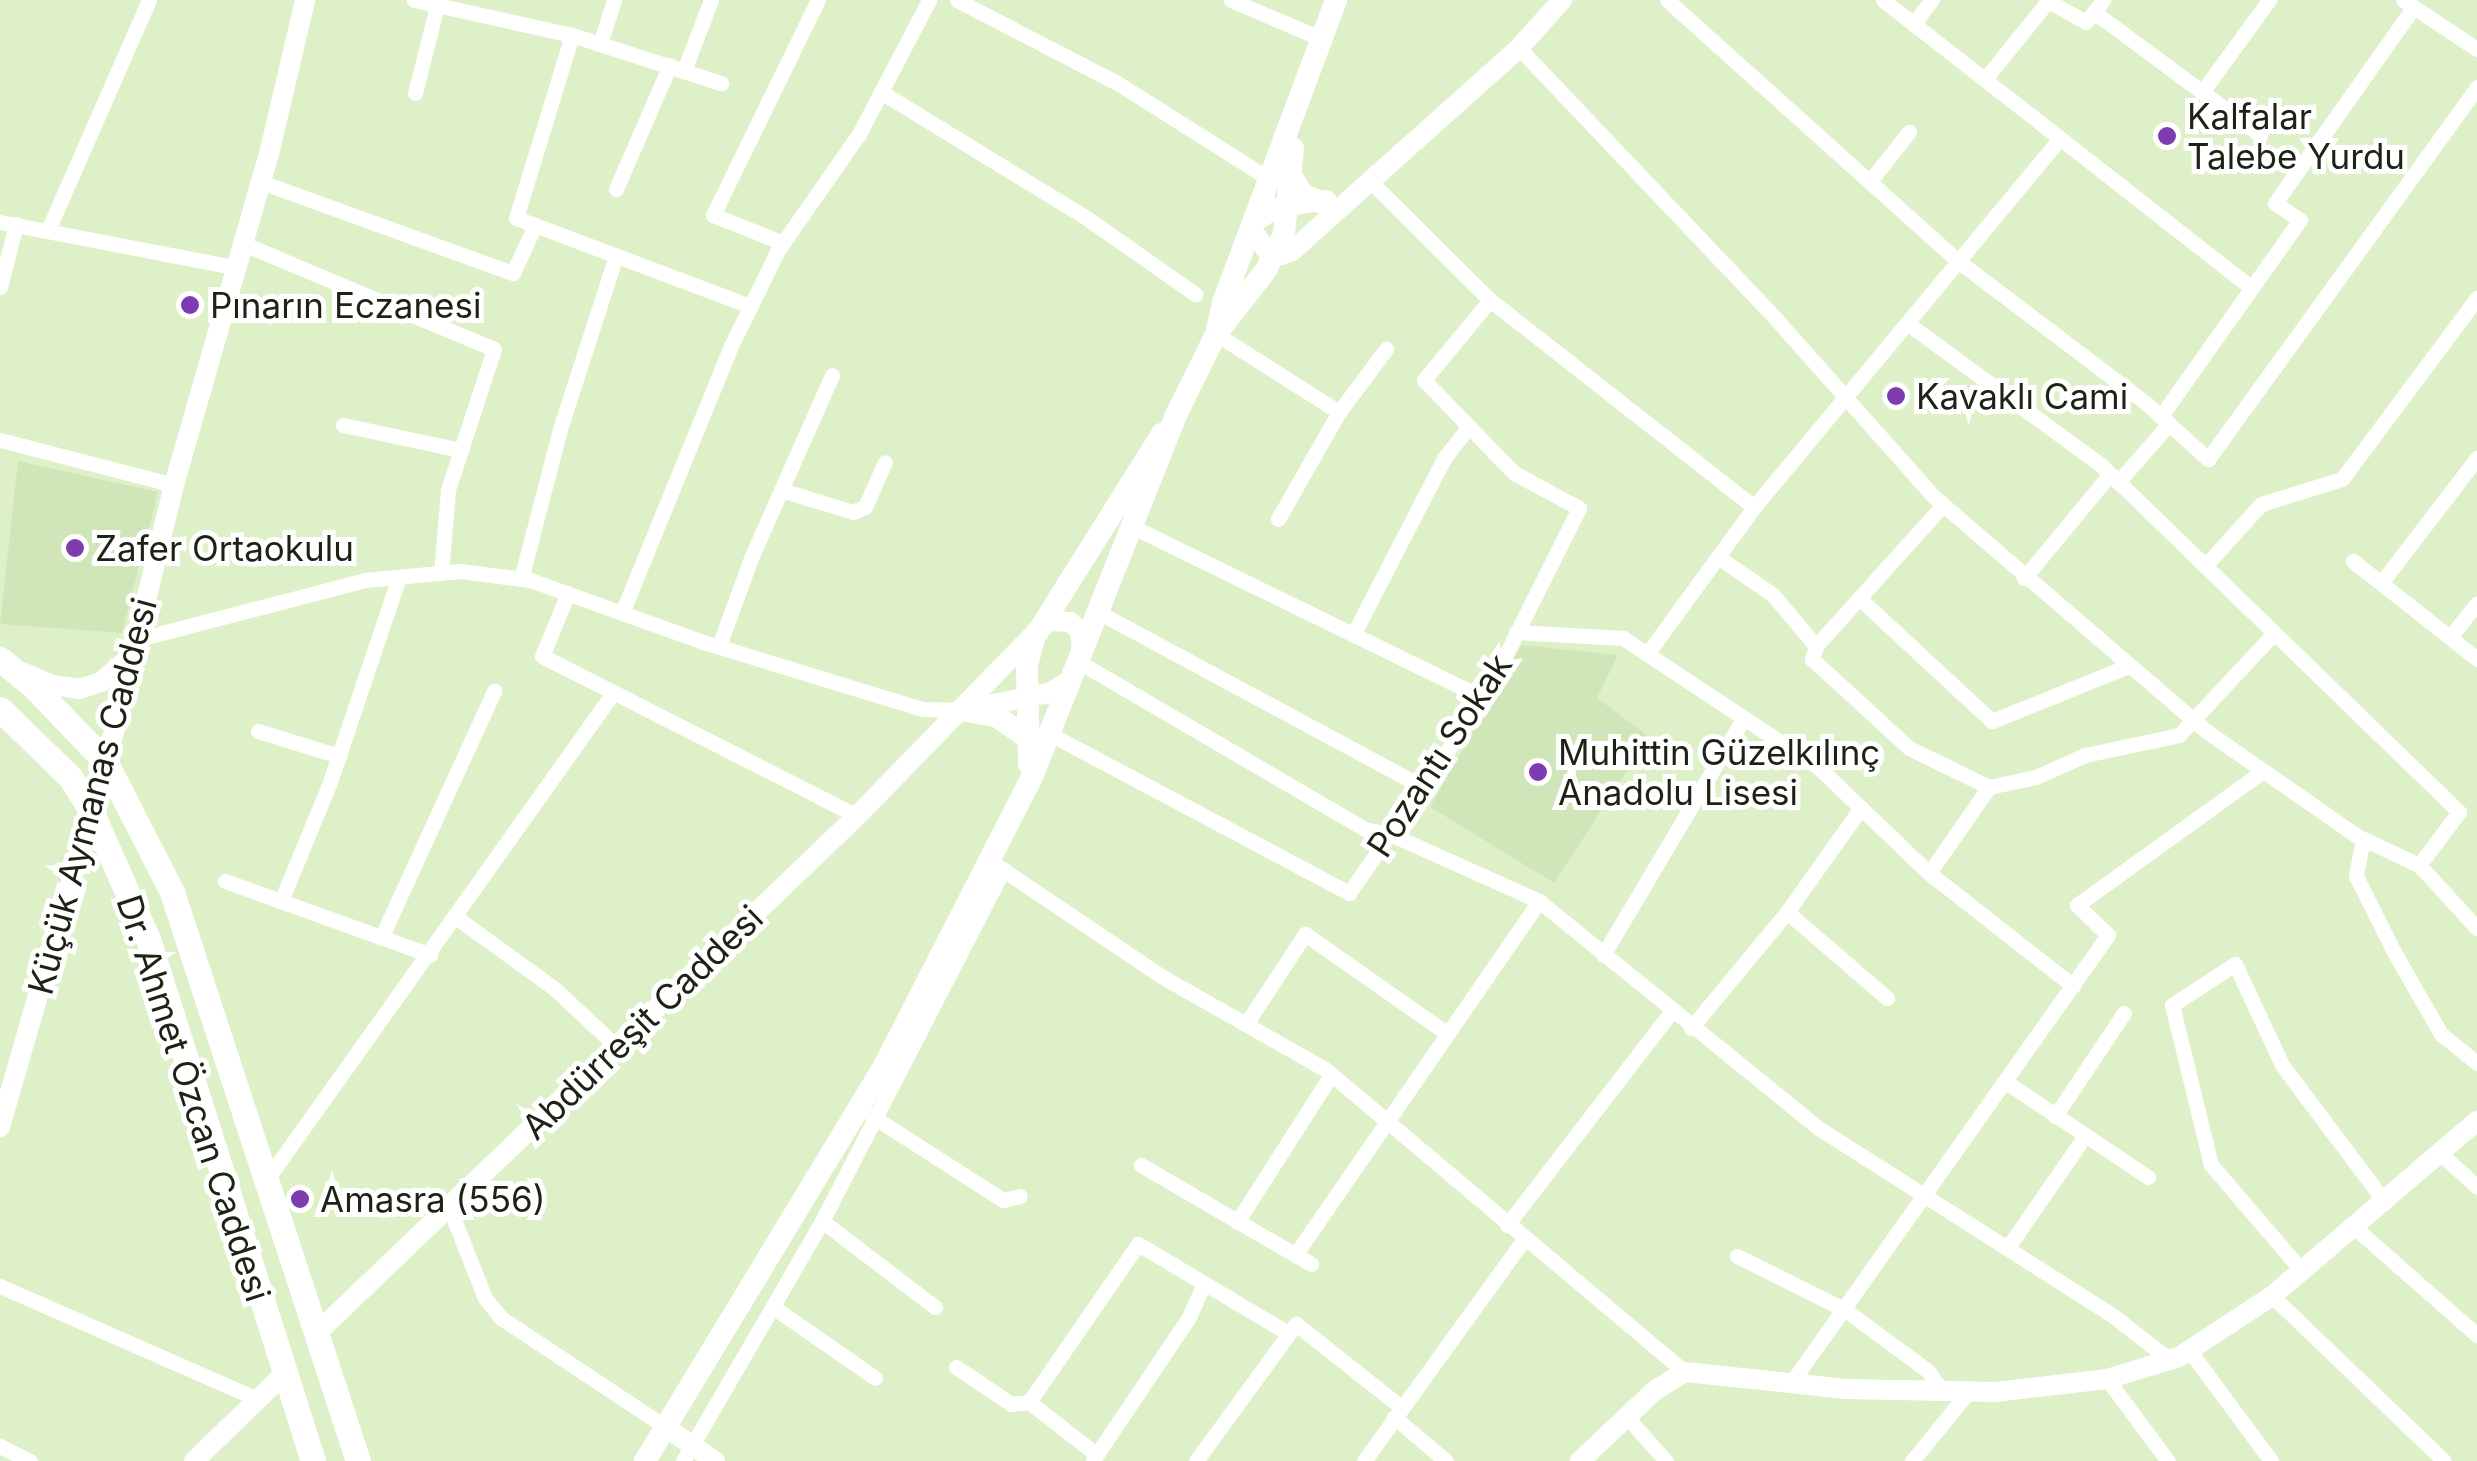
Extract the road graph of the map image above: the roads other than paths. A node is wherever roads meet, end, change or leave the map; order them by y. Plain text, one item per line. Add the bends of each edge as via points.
1 (149, 0) edge
2 (304, 0) edge
3 (414, 0) edge
4 (502, 0) edge
5 (614, 0) edge
6 (711, 0) edge
7 (818, 0) edge
8 (929, 0) edge
9 (957, 0) edge
10 (1231, 0) edge
11 (1336, 0) edge
12 (1562, 0) edge
13 (1667, 0) edge
14 (1883, 0) edge
15 (1932, 0) edge
16 (2269, 0) edge
17 (2408, 4) edge
18 (437, 6) junction
19 (2098, 6) edge
20 (496, 18) junction
21 (1913, 24) junction
22 (572, 35) junction
23 (1322, 38) junction
24 (600, 44) junction
25 (1519, 48) junction
26 (2477, 49) edge
27 (677, 68) junction
28 (1985, 79) junction
29 (721, 83) dead end
30 (2477, 87) edge
31 (882, 92) junction
32 (2202, 92) junction
33 (415, 93) dead end
34 (1909, 132) dead end
35 (2260, 135) dead end
36 (2060, 138) junction
37 (1280, 176) junction
38 (1369, 180) junction
39 (1870, 181) junction
40 (261, 182) junction
41 (616, 189) dead end
42 (1320, 202) junction
43 (1288, 207) junction
44 (8, 223) edge
45 (535, 226) junction
46 (1254, 226) junction
47 (48, 230) junction
48 (783, 243) junction
49 (244, 244) junction
50 (1284, 253) junction
51 (616, 256) junction
52 (1958, 262) junction
53 (238, 268) junction
54 (0, 287) edge
55 (2251, 288) junction
56 (1195, 294) dead end
57 (2477, 298) edge
58 (1490, 300) junction
59 (750, 306) junction
60 (1907, 323) junction
61 (1216, 334) junction
62 (1386, 349) dead end
63 (832, 374) dead end
64 (1845, 397) junction
65 (1338, 412) junction
66 (1176, 415) junction
67 (2165, 420) junction
68 (343, 425) dead end
69 (1469, 426) junction
70 (0, 440) edge
71 (462, 450) junction
72 (2477, 458) edge
73 (885, 462) dead end
74 (2114, 478) junction
75 (174, 486) junction
76 (781, 490) junction
77 (1943, 505) junction
78 (1754, 507) junction
79 (1278, 519) dead end
80 (1133, 527) junction
81 (1718, 556) junction
82 (2354, 561) dead end
83 (2205, 566) junction
84 (441, 573) junction
85 (400, 577) junction
86 (2024, 578) junction
87 (522, 579) junction
88 (2381, 583) junction
89 (568, 593) junction
90 (1859, 598) junction
91 (2477, 603) edge
92 (1098, 612) junction
93 (622, 613) junction
94 (1040, 628) junction
95 (1516, 632) junction
96 (1354, 633) junction
97 (2274, 633) junction
98 (2450, 638) junction
99 (719, 646) junction
100 (1816, 646) junction
101 (133, 648) junction
102 (1648, 654) junction
103 (2477, 659) edge
104 (6, 664) edge
105 (1078, 665) junction
106 (2128, 666) junction
107 (494, 691) dead end
108 (613, 693) junction
109 (1029, 697) junction
110 (1484, 698) junction
111 (0, 709) edge
112 (962, 710) junction
113 (1744, 718) junction
114 (2194, 721) junction
115 (258, 731) dead end
116 (1041, 737) junction
117 (339, 756) junction
118 (105, 760) junction
119 (2262, 771) junction
120 (1423, 787) junction
121 (1990, 787) junction
122 (1861, 808) junction
123 (91, 811) junction
124 (857, 816) junction
125 (1390, 834) junction
126 (2363, 839) junction
127 (996, 864) junction
128 (2419, 866) junction
129 (1929, 873) junction
130 (224, 881) dead end
131 (281, 901) junction
132 (1538, 901) junction
133 (1786, 912) junction
134 (456, 918) junction
135 (2477, 928) edge
136 (381, 938) junction
137 (430, 955) junction
138 (1603, 955) junction
139 (2073, 986) junction
140 (1887, 998) dead end
141 (1672, 1012) junction
142 (2124, 1013) dead end
143 (1246, 1024) junction
144 (1691, 1028) junction
145 (1444, 1032) junction
146 (616, 1046) junction
147 (2477, 1063) edge
148 (1332, 1075) junction
149 (2006, 1082) junction
150 (868, 1114) junction
151 (2055, 1116) junction
152 (1385, 1120) junction
153 (2477, 1121) edge
154 (0, 1127) edge
155 (2085, 1136) junction
156 (2440, 1153) junction
157 (1141, 1165) dead end
158 (2148, 1177) dead end
159 (265, 1182) junction
160 (2477, 1187) edge
161 (1927, 1194) junction
162 (1020, 1196) dead end
163 (2384, 1201) junction
164 (448, 1207) junction
165 (822, 1220) junction
166 (1238, 1222) junction
167 (1507, 1224) junction
168 (2354, 1227) junction
169 (1524, 1240) junction
170 (2008, 1247) junction
171 (1295, 1255) junction
172 (1736, 1256) dead end
173 (1311, 1264) dead end
174 (2302, 1271) junction
175 (0, 1286) edge
176 (1203, 1286) junction
177 (2272, 1296) junction
178 (772, 1307) junction
179 (935, 1307) dead end
180 (1844, 1310) junction
181 (319, 1331) junction
182 (1288, 1333) junction
183 (2477, 1334) edge
184 (2179, 1355) junction
185 (956, 1367) dead end
186 (1684, 1372) junction
187 (285, 1374) junction
188 (875, 1378) dead end
189 (2107, 1379) junction
190 (1791, 1383) junction
191 (1942, 1391) junction
192 (1968, 1392) junction
193 (257, 1400) junction
194 (1029, 1402) junction
195 (1398, 1412) junction
196 (1626, 1416) junction
197 (664, 1426) junction
198 (0, 1446) edge
199 (687, 1453) edge
200 (1094, 1458) edge
201 (1922, 1458) edge
202 (30, 1461) edge
203 (194, 1461) edge
204 (313, 1461) edge
205 (358, 1461) edge
206 (645, 1461) edge
207 (715, 1461) edge
208 (1196, 1461) edge
209 (1364, 1461) edge
210 (1446, 1461) edge
211 (1580, 1461) edge
212 (1666, 1461) edge
213 (2168, 1461) edge
214 (2271, 1461) edge
215 (2444, 1461) edge

1 - 47 street
2 - 40 street, Küçük Aymanas Caddesi
3 - 18 street
4 - 20 street
5 - 24 street
6 - 27 street
7 - 48 street via 714,215
8 - 31 street
9 - 37 street
10 - 23 street
11 - 23 main road, Abdürreşit Caddesi
12 - 25 street
13 - 39 street
14 - 21 street
15 - 21 street
16 - 32 street
17 - 26 street
17 - 55 street via 2275,203 2300,220
18 - 20 street
18 - 33 street
19 - 28 street via 2086,22 2048,2
19 - 32 street
20 - 22 street
21 - 28 street
22 - 24 street
22 - 45 street via 516,218
23 - 37 main road, Abdürreşit Caddesi
24 - 27 street
25 - 38 street
25 - 64 street
27 - 29 street
27 - 41 street
28 - 36 street
30 - 67 street via 2208,459
31 - 48 street
31 - 56 street
32 - 35 street
34 - 39 street
36 - 52 street
36 - 55 street
37 - 42 main road
37 - 43 main road, Abdürreşit Caddesi
37 - 46 main road, Abdürreşit Caddesi
38 - 42 street
38 - 50 street
38 - 58 street
39 - 52 street
40 - 45 street via 513,273
40 - 49 street, Küçük Aymanas Caddesi
42 - 43 street
43 - 46 street via 1270,210
43 - 50 main road, Abdürreşit Caddesi
44 - 47 street
44 - 54 street
45 - 51 street
46 - 50 street via 1256,240
46 - 61 main road, Abdürreşit Caddesi
47 - 53 street
48 - 59 street
49 - 53 street, Küçük Aymanas Caddesi
49 - 71 street via 494,349
50 - 61 main road, Abdürreşit Caddesi
51 - 59 street
51 - 87 street via 560,428
52 - 60 street
52 - 67 street
53 - 75 street, Küçük Aymanas Caddesi
55 - 67 street
57 - 83 street via 2342,479 2261,504
58 - 69 street via 1424,380
58 - 78 street
59 - 93 street
60 - 64 street
60 - 74 street
61 - 65 street
61 - 66 main road, Abdürreşit Caddesi
62 - 65 street
63 - 76 street
64 - 77 street
64 - 78 street
65 - 79 street
66 - 80 main road, Abdürreşit Caddesi
66 - 94 main road, Abdürreşit Caddesi via 1122,490
67 - 74 street
68 - 71 street
69 - 95 street, Pozantı Sokak via 1514,473 1579,508
69 - 96 street via 1445,457
70 - 75 street
71 - 84 street via 448,490
72 - 88 street
73 - 76 street via 865,507 853,512
74 - 83 street
74 - 86 street
75 - 101 street, Küçük Aymanas Caddesi
76 - 99 street
77 - 86 street
77 - 90 street
78 - 81 street
80 - 92 main road, Abdürreşit Caddesi
80 - 96 street
81 - 100 street via 1773,595
81 - 102 street
82 - 88 street
83 - 97 street
84 - 85 street
84 - 87 street
85 - 101 street via 365,580
85 - 117 street
86 - 106 street
87 - 89 street
88 - 98 street
89 - 93 street
89 - 108 street via 542,656
90 - 100 street
90 - 106 street via 1992,721
91 - 98 street
92 - 105 main road, Abdürreşit Caddesi
92 - 120 street
93 - 99 street
94 - 105 street via 1051,620 1070,622 1080,632
94 - 109 main road via 1028,655
94 - 112 street, Abdürreşit Caddesi
95 - 102 street via 1623,638
95 - 110 street, Pozantı Sokak
96 - 110 street
97 - 114 street
97 - 128 street via 2460,812
98 - 103 street
99 - 112 street via 922,708
100 - 121 street via 1812,658 1909,748
101 - 104 street via 101,682 78,689
101 - 118 street, Küçük Aymanas Caddesi
102 - 113 street
104 - 118 main road, Dr. Ahmet Özcan Caddesi
105 - 109 street via 1058,690
105 - 116 main road, Abdürreşit Caddesi
105 - 125 street via 1367,830
106 - 114 street
107 - 136 street
108 - 124 street
108 - 134 street
109 - 112 street
109 - 116 main road
110 - 120 street, Pozantı Sokak
111 - 123 main road, Dr. Ahmet Özcan Caddesi via 70,777
112 - 116 main road via 996,716
112 - 124 street, Abdürreşit Caddesi
113 - 122 street via 1818,767
113 - 138 street
114 - 119 street
114 - 121 street via 2178,735
115 - 117 street
116 - 125 street, Pozantı Sokak via 1349,893
116 - 127 main road
117 - 131 street
118 - 123 street, Küçük Aymanas Caddesi
118 - 159 main road, Dr. Ahmet Özcan Caddesi via 172,892
119 - 126 street
119 - 139 street via 2077,905 2108,934
120 - 125 street, Pozantı Sokak
121 - 129 street
122 - 129 street
122 - 133 street
123 - 154 street, Küçük Aymanas Caddesi
123 - 187 main road, Dr. Ahmet Özcan Caddesi via 148,939
124 - 146 street, Abdürreşit Caddesi
125 - 132 street
126 - 128 street
126 - 147 street via 2356,876 2394,952 2440,1034
127 - 143 street
127 - 150 main road
128 - 135 street
129 - 139 street
130 - 131 street
131 - 136 street
132 - 138 street
132 - 145 street
133 - 140 street
133 - 144 street
134 - 137 street
134 - 146 street via 555,989
136 - 137 street
137 - 159 street
138 - 141 street
139 - 149 street
141 - 144 street
141 - 167 street
142 - 151 street
143 - 145 street via 1306,934
143 - 148 street
144 - 161 street via 1820,1130
145 - 152 street
146 - 164 street, Abdürreşit Caddesi
148 - 152 street
148 - 166 street
149 - 151 street
149 - 161 street
150 - 162 street via 1003,1200
150 - 165 street
150 - 197 main road
151 - 155 street
152 - 167 street
152 - 171 street
153 - 156 street
155 - 158 street
155 - 170 street
156 - 160 street
156 - 163 street
157 - 166 street
159 - 181 main road, Dr. Ahmet Özcan Caddesi
161 - 170 street
161 - 180 street
163 - 168 street
163 - 174 street via 2282,1065 2236,964 2172,1005 2210,1165
164 - 181 street, Abdürreşit Caddesi
164 - 197 street via 485,1298 501,1318
165 - 178 street
165 - 179 street
166 - 171 street
167 - 169 street
168 - 174 street
168 - 183 street
169 - 186 street
169 - 195 street
170 - 184 street
171 - 173 street
172 - 180 street
174 - 177 street
175 - 193 street
176 - 182 street via 1234,1297
176 - 194 street via 1138,1244
176 - 200 street
177 - 184 street
177 - 215 street
178 - 188 street
178 - 199 street
180 - 190 street
180 - 191 street via 1928,1370
181 - 205 main road, Dr. Ahmet Özcan Caddesi
182 - 195 street via 1296,1324
182 - 208 street
184 - 189 street
184 - 214 street
185 - 194 street via 1011,1404
186 - 190 street
186 - 196 street
187 - 193 street
187 - 204 main road, Dr. Ahmet Özcan Caddesi
189 - 192 street
189 - 213 street
190 - 191 street
191 - 192 street
192 - 201 street
193 - 203 street
194 - 200 street
195 - 209 street
195 - 210 street
196 - 211 street
196 - 212 street
197 - 199 street
197 - 206 main road
198 - 202 street
199 - 207 street

